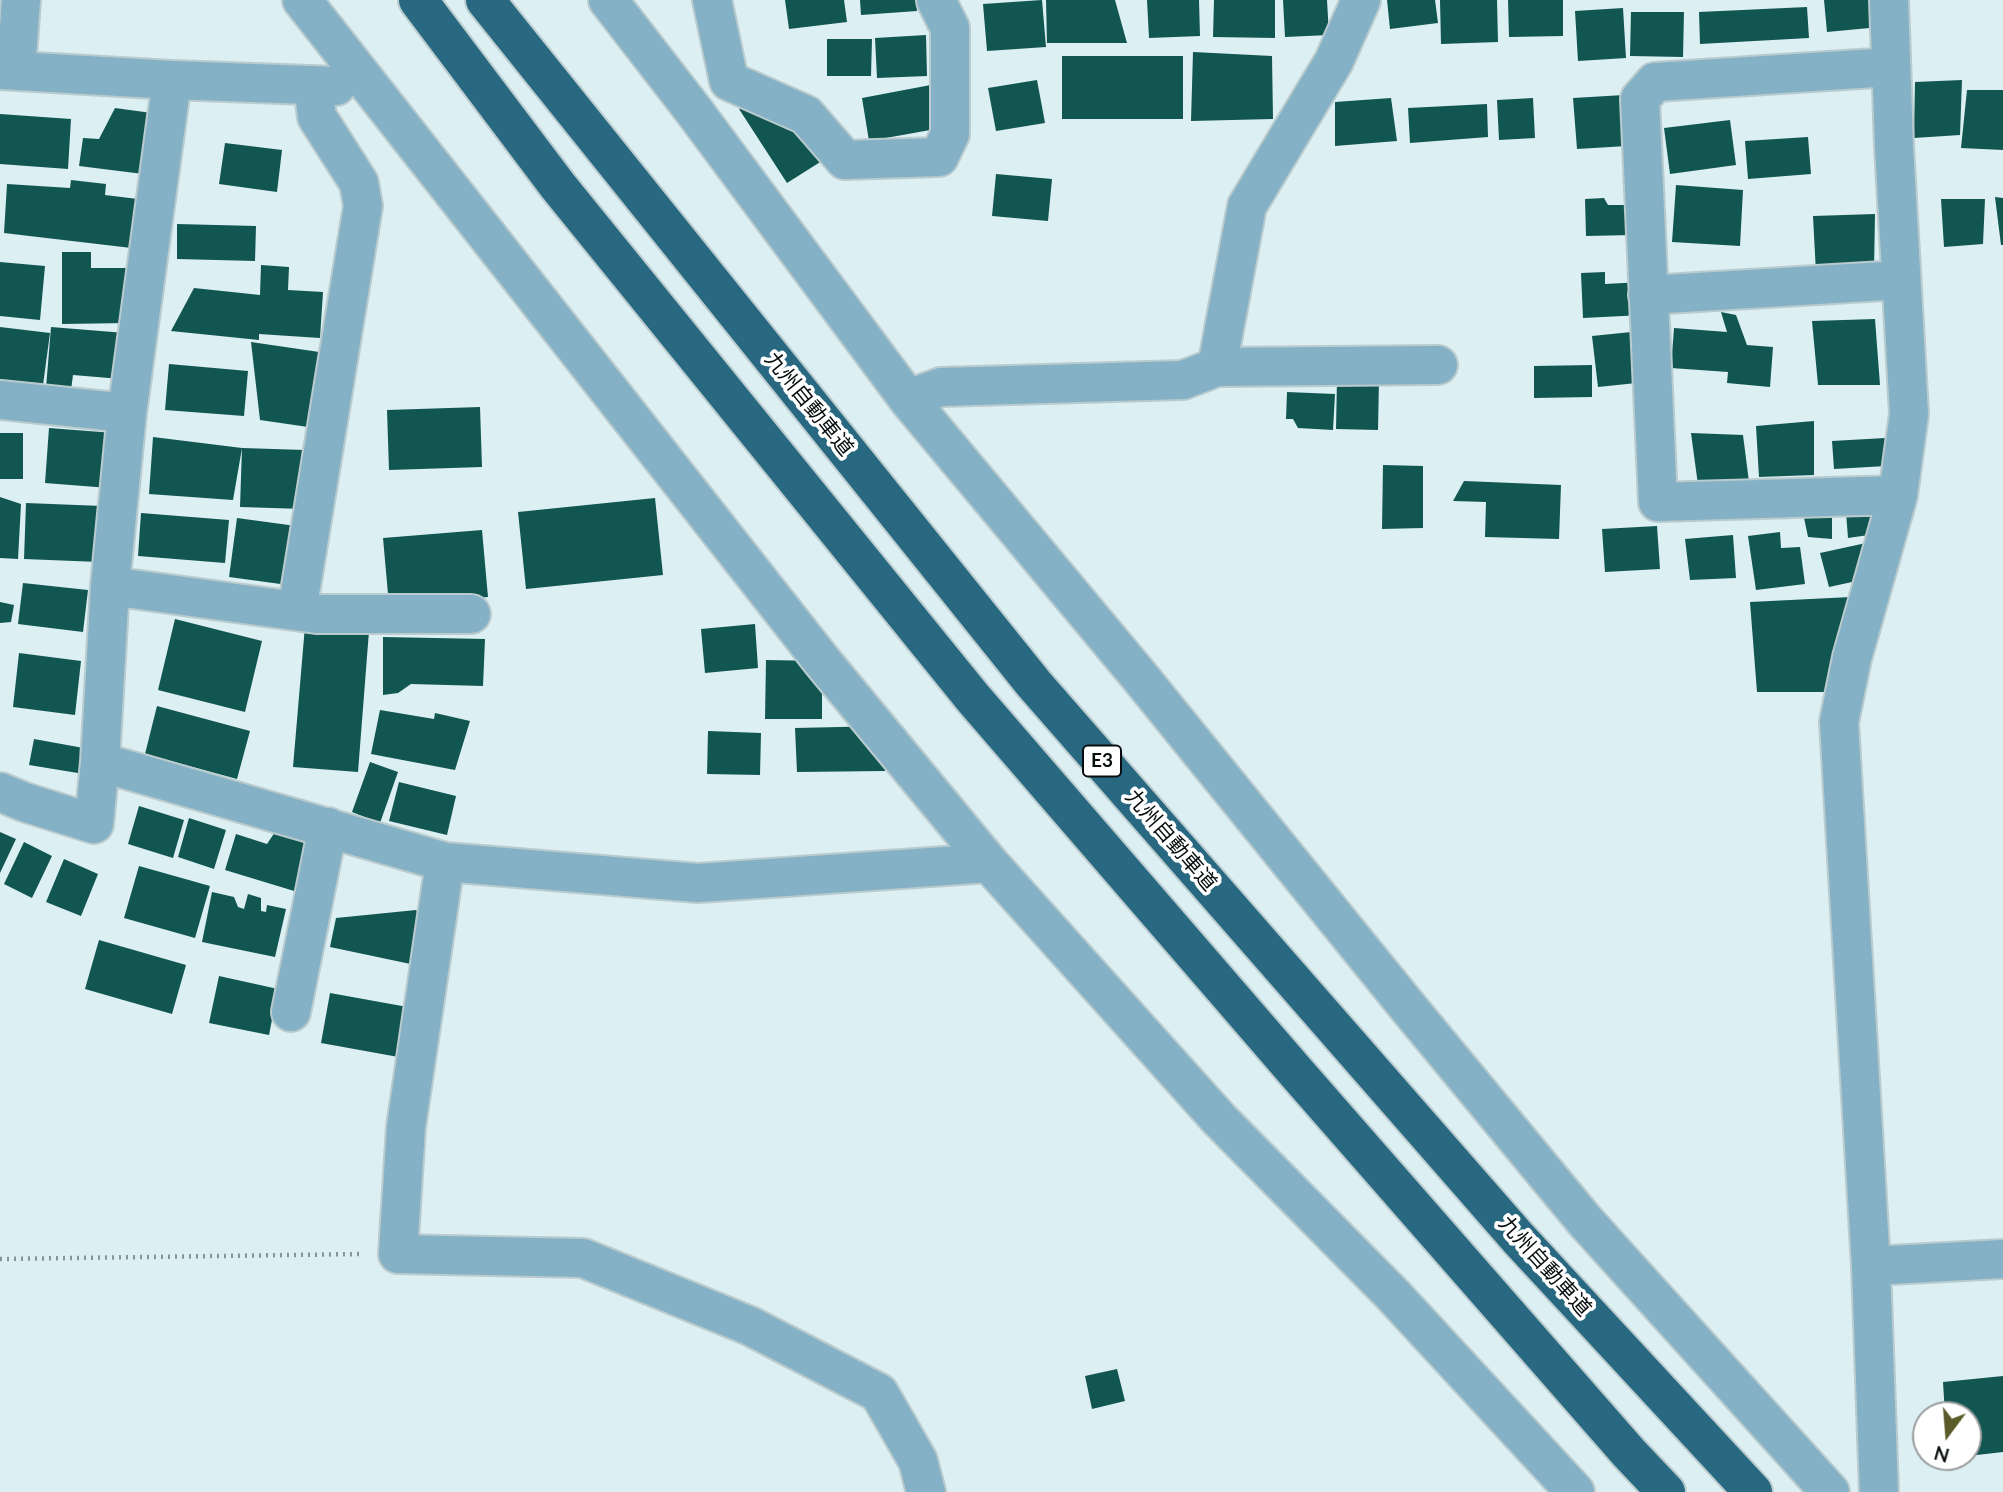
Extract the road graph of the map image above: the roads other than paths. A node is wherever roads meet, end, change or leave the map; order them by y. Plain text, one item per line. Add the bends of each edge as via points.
1 (21, 0) edge
2 (302, 0) edge
3 (418, 0) edge
4 (485, 0) edge
5 (608, 0) edge
6 (712, 0) edge
7 (936, 0) edge
8 (1361, 0) edge
9 (1889, 0) edge
10 (1891, 67) junction
11 (8, 70) edge
12 (172, 80) junction
13 (729, 81) junction
14 (313, 85) junction
15 (370, 88) junction
16 (694, 111) junction
17 (1901, 280) junction
18 (1648, 295) junction
19 (1438, 365) dead end
20 (1217, 367) junction
21 (0, 400) edge
22 (908, 400) junction
23 (127, 413) junction
24 (1898, 495) junction
25 (110, 586) junction
26 (297, 611) junction
27 (471, 614) dead end
28 (100, 762) junction
29 (0, 792) edge
30 (328, 827) junction
31 (445, 862) junction
32 (989, 863) junction
33 (290, 1012) dead end
34 (2003, 1259) edge
35 (1871, 1266) junction
36 (926, 1492) edge
37 (1575, 1492) edge
38 (1666, 1492) edge
39 (1753, 1492) edge
40 (1830, 1492) edge
41 (1879, 1492) edge

1 - 11 street
2 - 15 street
3 - 38 highway via 558,186 973,698
4 - 39 highway, 九州自動車道 / E3 via 1034,684 1518,1238
5 - 16 street
6 - 13 street
7 - 13 street via 950,28 950,134 939,157 845,160 806,115
8 - 20 street via 1334,61 1247,206
9 - 10 street
10 - 17 street
10 - 18 street via 1655,82 1640,99
11 - 12 street
12 - 14 street
12 - 23 street
13 - 16 street
14 - 15 street
14 - 26 street via 317,117 359,183 363,206
15 - 32 street via 822,661
16 - 22 street
17 - 18 street
17 - 24 street via 1909,414
18 - 24 street via 1657,502
19 - 20 street
20 - 22 street via 1184,380 941,387
21 - 23 street
22 - 40 street via 1585,1221
23 - 25 street
24 - 35 street via 1852,658 1839,722
25 - 26 street
25 - 28 street
26 - 27 street
28 - 29 street via 94,824
28 - 30 street
30 - 31 street
30 - 33 street
31 - 32 street via 698,883
31 - 36 street via 406,1127 398,1254 583,1258 750,1326 879,1393 918,1461
32 - 37 street via 1219,1119 1393,1295
34 - 35 street
35 - 41 street

